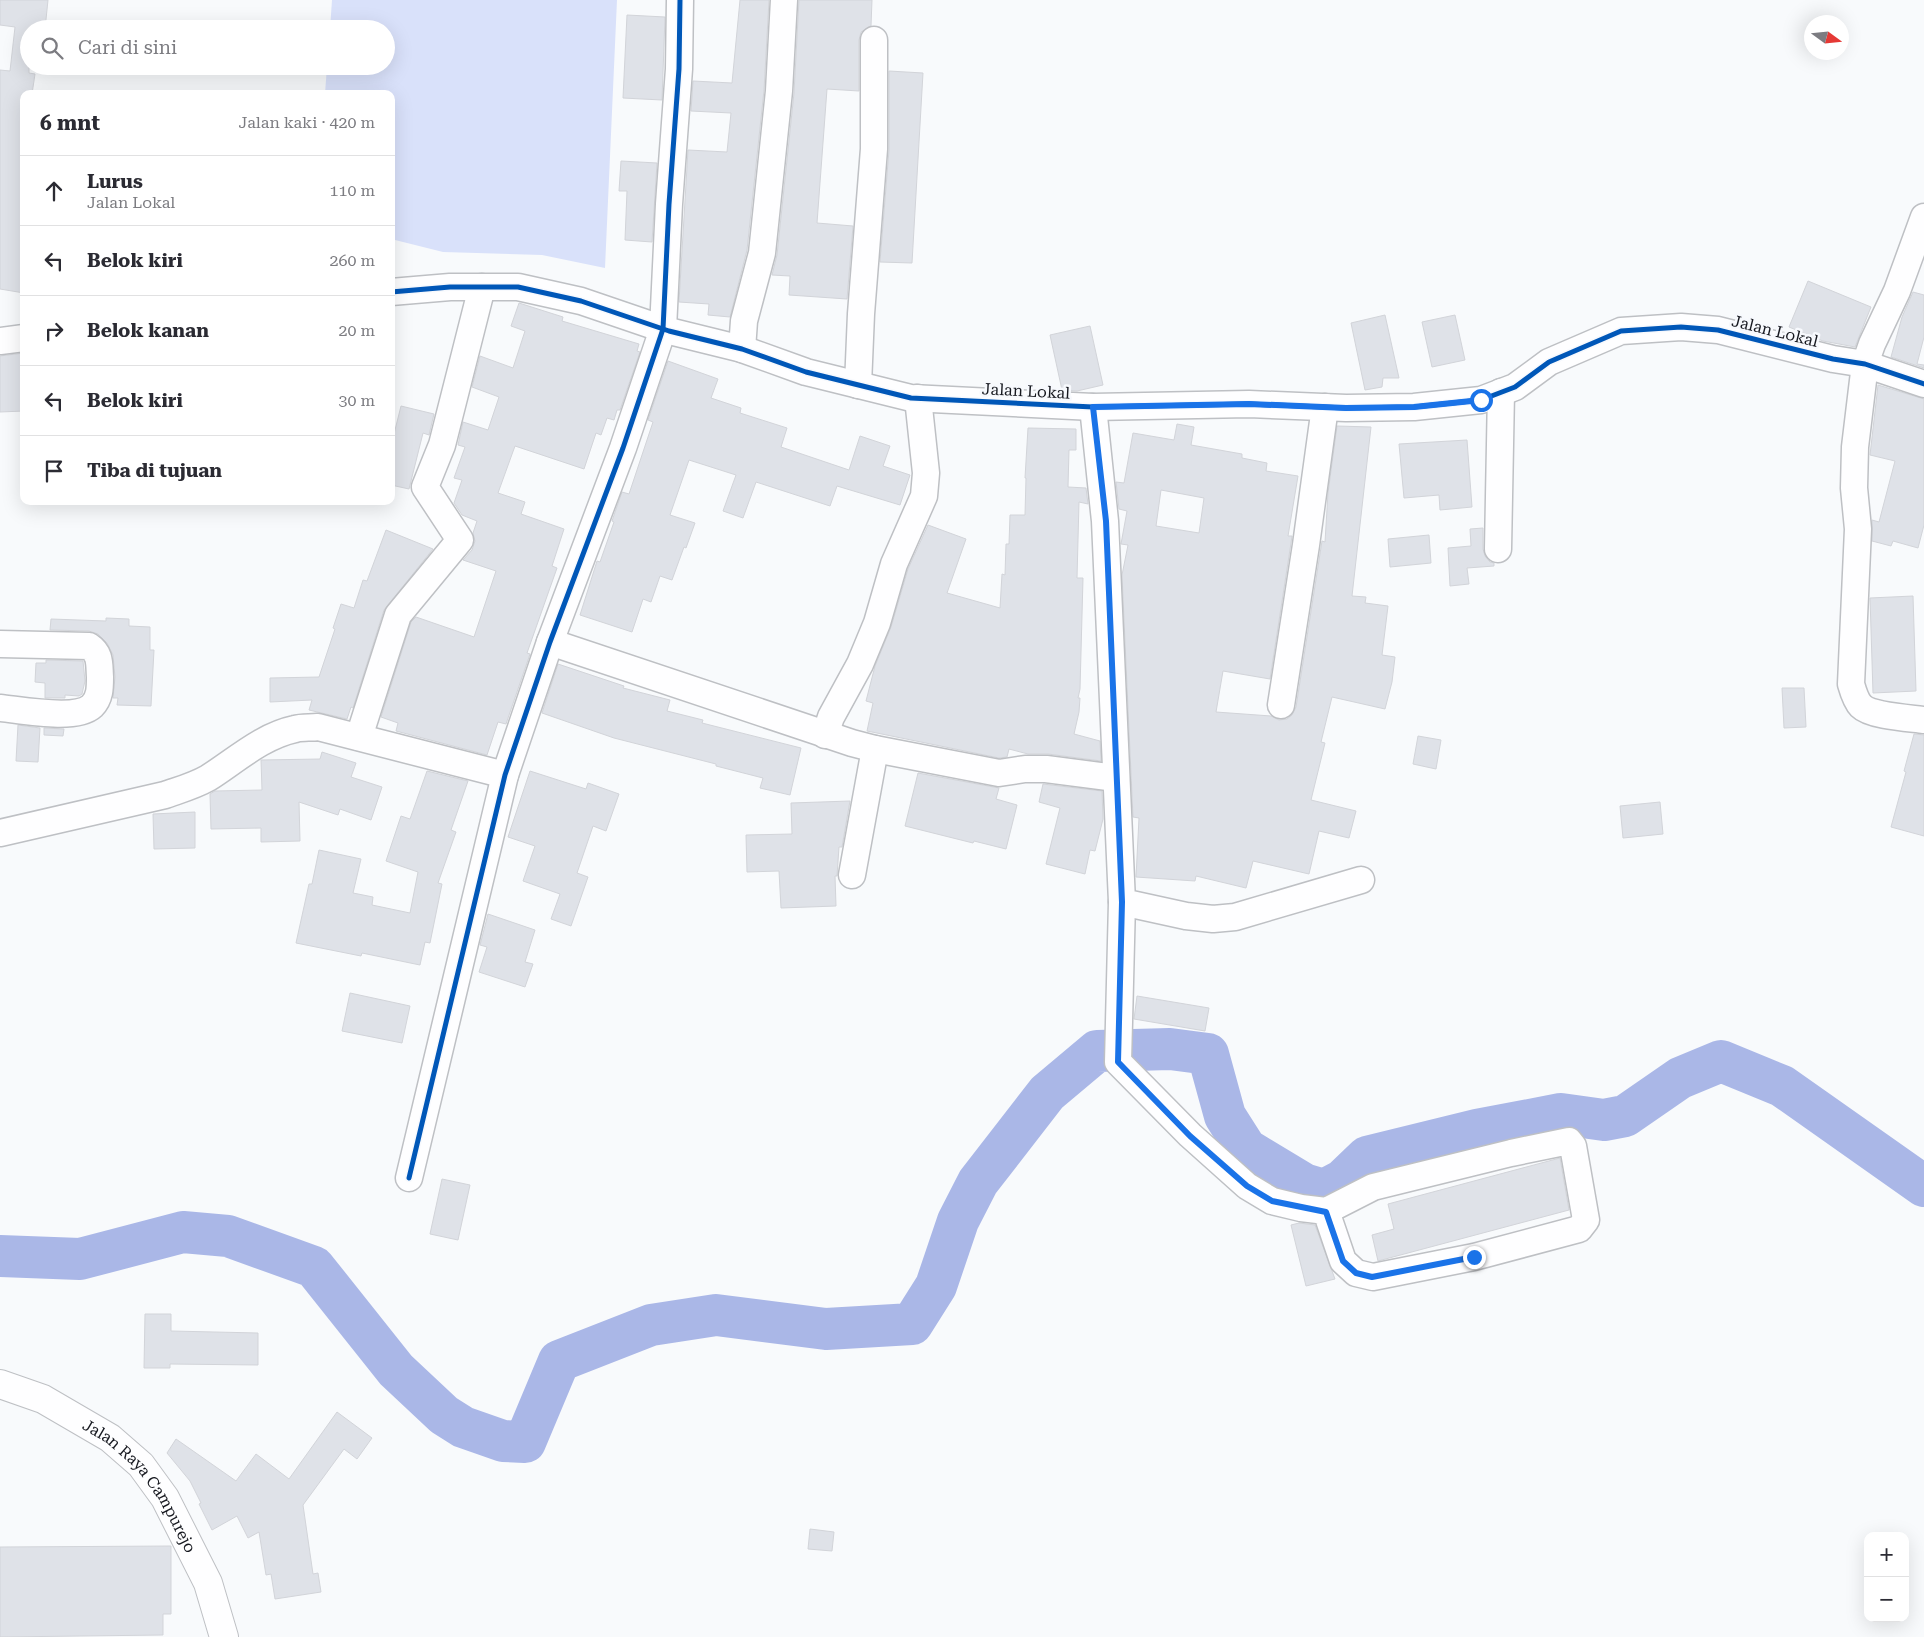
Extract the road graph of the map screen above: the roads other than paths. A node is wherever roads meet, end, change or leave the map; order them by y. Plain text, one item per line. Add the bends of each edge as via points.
1 (680, 0) edge
2 (784, 0) edge
3 (874, 40) dead end
4 (1924, 217) edge
5 (482, 288) junction
6 (395, 292) edge
7 (663, 329) junction
8 (20, 338) edge
9 (0, 341) edge
10 (742, 349) junction
11 (1865, 364) junction
12 (1924, 384) edge
13 (858, 385) junction
14 (1501, 392) junction
15 (918, 398) junction
16 (1093, 407) junction
17 (1324, 407) junction
18 (1498, 549) dead end
19 (550, 642) junction
20 (0, 644) edge
21 (1281, 705) dead end
22 (0, 708) edge
23 (1924, 720) edge
24 (826, 735) junction
25 (359, 738) junction
26 (874, 748) junction
27 (505, 775) junction
28 (1116, 778) junction
29 (0, 833) edge
30 (852, 875) dead end
31 (1361, 880) dead end
32 (1122, 902) junction
33 (409, 1178) dead end
34 (1326, 1212) junction
35 (0, 1384) edge
36 (224, 1637) edge

1 - 7 street via 679,69
2 - 10 street via 780,91 762,252 744,321
3 - 13 street via 874,150
4 - 11 street
5 - 6 street, Jalan Lokal
5 - 7 street, Jalan Lokal via 518,287 581,301
5 - 25 street via 442,445 425,487 460,540 398,615
7 - 10 street, Jalan Lokal
7 - 19 street via 623,448
8 - 9 street
10 - 13 street, Jalan Lokal via 806,372
11 - 12 street, Jalan Lokal
11 - 14 street, Jalan Lokal via 1718,330 1681,327 1621,331 1549,362 1515,387
11 - 23 street via 1854,488 1858,530 1851,684 1862,706 1872,712
13 - 15 street, Jalan Lokal
14 - 17 street, Jalan Lokal via 1481,400 1414,407
14 - 18 street
15 - 16 street, Jalan Lokal
15 - 24 street via 926,473 924,496 894,564 864,656 831,717
16 - 17 street, Jalan Lokal via 1249,404
16 - 28 street via 1106,521
17 - 21 street
19 - 24 street
19 - 27 street
20 - 22 street via 89,646 99,657 100,689 98,698 84,712 58,714
24 - 26 street
25 - 27 street
25 - 29 street via 318,727 295,729 278,734 189,787
26 - 28 street via 999,774 1046,769
26 - 30 street
27 - 33 street
28 - 32 street
31 - 32 street via 1254,912 1213,919
32 - 34 street via 1118,1062 1190,1136 1247,1186 1272,1201
34 - 34 street via 1373,1188 1569,1141 1573,1146 1586,1220 1579,1229 1493,1252 1372,1277 1356,1273 1343,1261
35 - 36 main road, Jalan Raya Campurejo via 43,1399 68,1413 110,1438 141,1465 164,1498 208,1583

